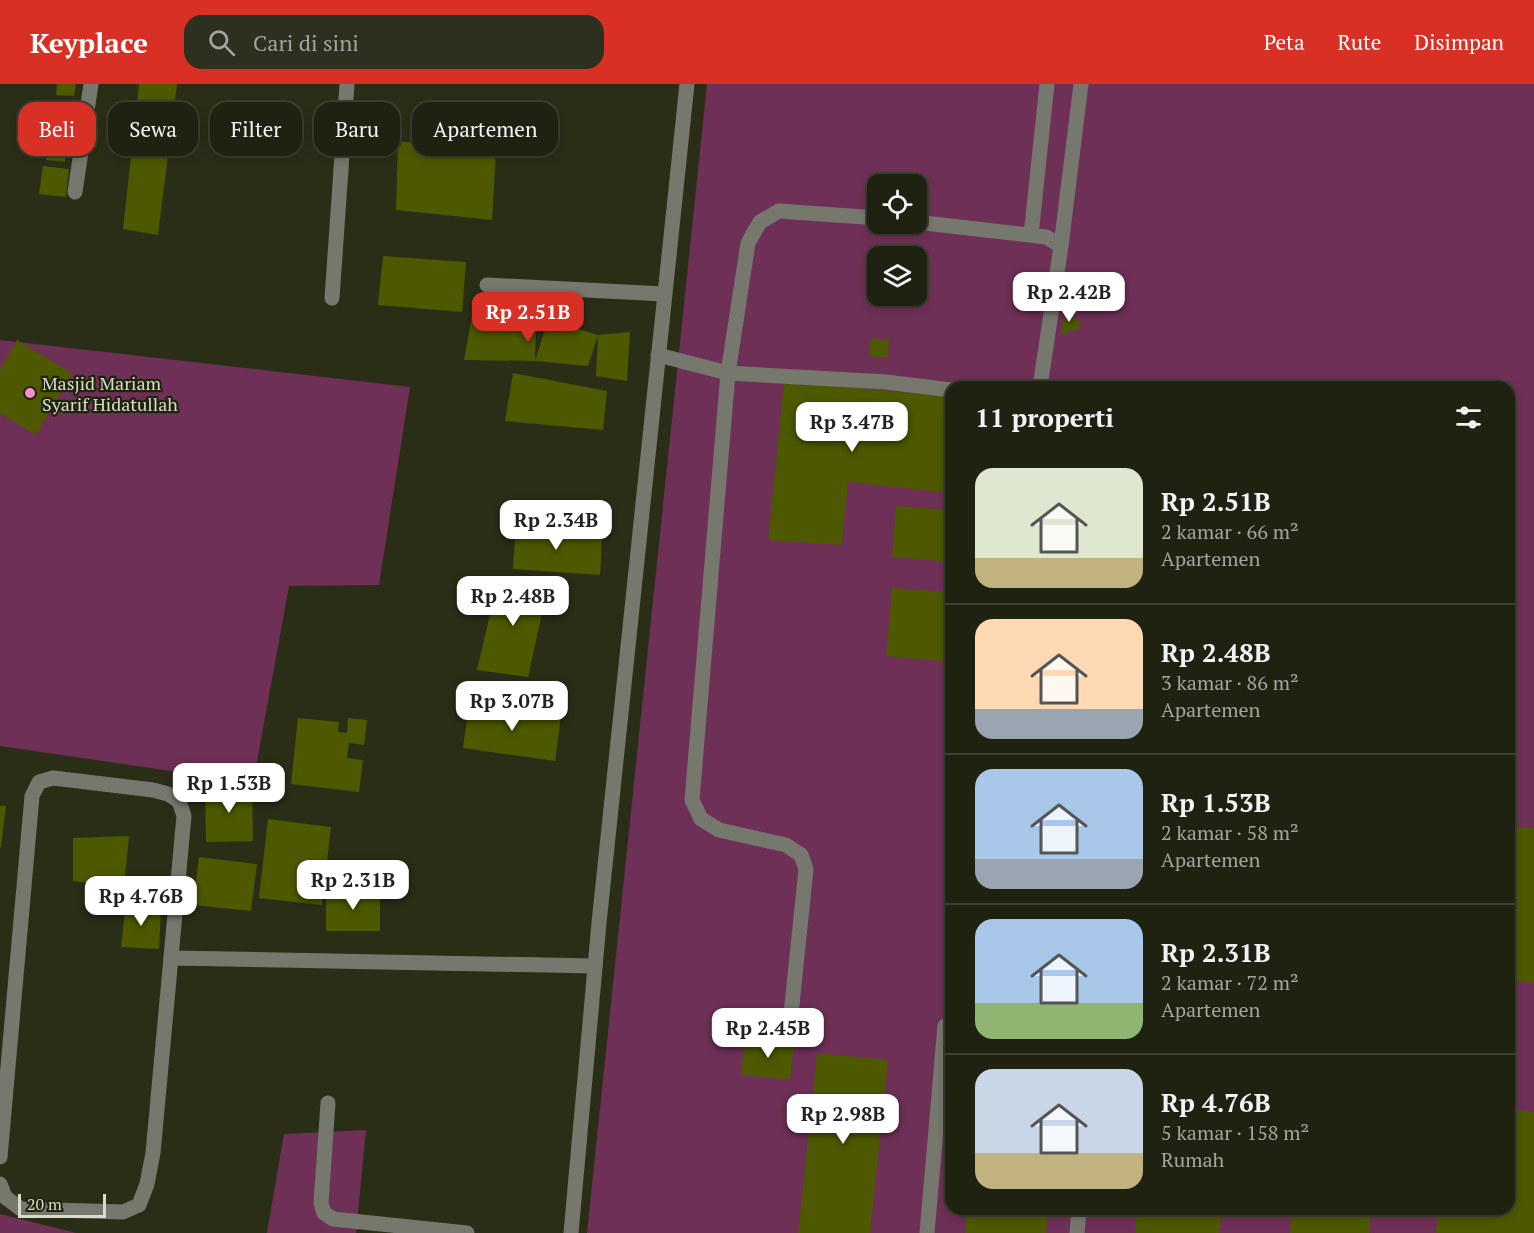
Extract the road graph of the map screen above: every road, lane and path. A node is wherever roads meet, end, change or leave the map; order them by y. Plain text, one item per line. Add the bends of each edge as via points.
1 (91, 84) edge
2 (347, 84) edge
3 (687, 84) edge
4 (1047, 84) edge
5 (1081, 84) edge
6 (75, 192) dead end
7 (867, 217) edge
8 (927, 223) edge
9 (1030, 235) junction
10 (1061, 246) junction
11 (487, 285) dead end
12 (664, 294) junction
13 (332, 298) dead end
14 (658, 355) junction
15 (728, 373) junction
16 (1041, 381) edge
17 (945, 389) edge
18 (171, 958) junction
19 (595, 966) junction
20 (791, 1014) dead end
21 (945, 1026) dead end
22 (328, 1102) dead end
23 (0, 1157) edge
24 (0, 1184) edge
25 (1078, 1215) edge
26 (466, 1233) edge
27 (571, 1233) edge
28 (927, 1233) edge
29 (1077, 1233) edge

1 - 6 street
2 - 13 street
3 - 12 street
4 - 9 street
5 - 10 street
7 - 15 street via 779,211 760,222 748,243
8 - 9 street
9 - 10 street via 1046,237
10 - 16 street
11 - 12 street
12 - 14 street
14 - 15 street
14 - 19 street
15 - 17 street
15 - 20 street via 692,800 701,819 719,830 786,845 801,855 806,869
18 - 19 street
18 - 23 street via 184,816 179,801 153,790 53,778 39,782 33,796
18 - 24 street via 153,1153 139,1205 123,1212 21,1209 5,1197
19 - 27 street
21 - 28 street
22 - 26 street via 321,1203 324,1213 333,1219
25 - 29 street

